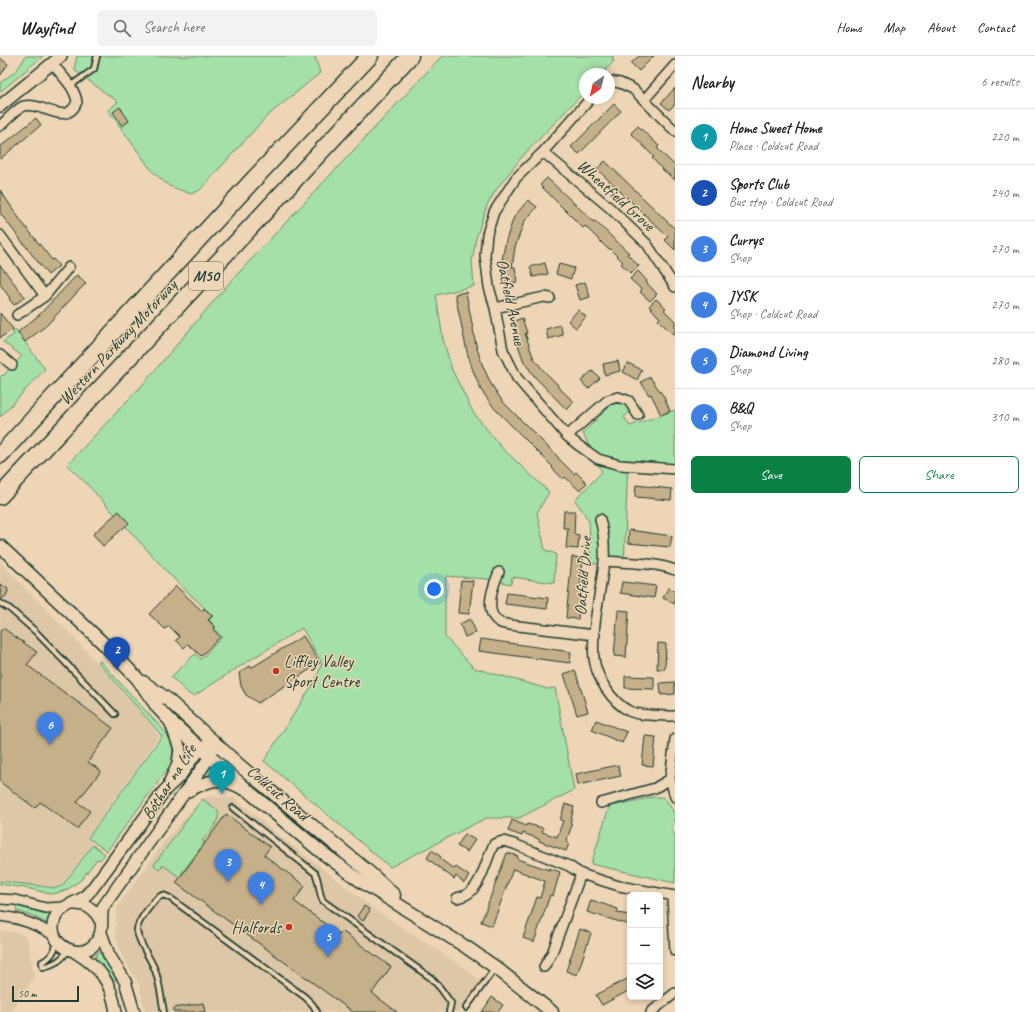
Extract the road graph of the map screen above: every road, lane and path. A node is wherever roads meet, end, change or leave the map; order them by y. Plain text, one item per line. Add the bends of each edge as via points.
1 (97, 56) edge
2 (370, 56) edge
3 (410, 56) edge
4 (56, 59) edge
5 (675, 65) edge
6 (615, 82) edge
7 (70, 86) junction
8 (644, 100) junction
9 (585, 104) edge
10 (0, 106) edge
11 (0, 126) edge
12 (675, 132) edge
13 (543, 152) junction
14 (0, 235) edge
15 (69, 267) dead end
16 (675, 287) edge
17 (45, 296) junction
18 (550, 298) dead end
19 (495, 308) junction
20 (18, 315) dead end
21 (0, 355) edge
22 (12, 366) dead end
23 (638, 415) dead end
24 (567, 436) junction
25 (0, 455) edge
26 (675, 469) edge
27 (0, 496) edge
28 (600, 519) dead end
29 (0, 546) edge
30 (604, 560) junction
31 (675, 570) edge
32 (499, 572) dead end
33 (0, 603) edge
34 (595, 635) junction
35 (137, 678) junction
36 (115, 714) dead end
37 (675, 716) edge
38 (170, 721) junction
39 (675, 739) edge
40 (213, 741) junction
41 (206, 752) junction
42 (670, 780) junction
43 (166, 790) junction
44 (186, 792) junction
45 (253, 795) junction
46 (675, 798) edge
47 (601, 803) dead end
48 (233, 808) dead end
49 (581, 874) junction
50 (673, 896) edge
51 (457, 898) dead end
52 (0, 899) edge
53 (68, 906) junction
54 (414, 914) junction
55 (0, 916) edge
56 (101, 928) junction
57 (56, 939) junction
58 (675, 950) edge
59 (72, 951) junction
60 (495, 967) junction
61 (544, 967) dead end
62 (675, 993) edge
63 (466, 1008) dead end
64 (116, 1012) edge
65 (134, 1012) edge
66 (164, 1012) edge
67 (316, 1012) edge
68 (449, 1012) edge
69 (552, 1012) edge
70 (651, 1012) edge

1 - 7 lane via 94,69
2 - 25 highway, Western Parkway Motorway / M50
3 - 27 highway, Western Parkway Motorway / M50
4 - 7 street
4 - 10 street
5 - 8 street
6 - 8 street via 633,89
7 - 11 street via 77,102 67,113 45,110 33,105 23,106
8 - 12 street
9 - 13 street, Oatfield Avenue
13 - 16 street, Wheatfield Grove via 610,208 647,244
13 - 19 street, Oatfield Avenue via 516,178 494,212 485,255 489,287
14 - 17 street
15 - 17 street
17 - 20 street
18 - 19 street via 544,297
19 - 24 street, Oatfield Avenue via 503,350 517,378
21 - 22 street
23 - 24 street via 628,401 618,397 608,400
24 - 26 street, Oatfield Avenue via 598,459 620,465
28 - 30 street, Oatfield Drive via 604,536
29 - 35 main road, Coldcut Road
30 - 31 street via 640,563
30 - 34 street, Oatfield Drive
32 - 34 street via 493,586 490,608 500,622
33 - 36 lane via 35,631
34 - 37 street, Oatfield Drive via 594,661 606,691 631,712
35 - 38 main road, Coldcut Road
35 - 40 main road, Coldcut Road via 168,698
38 - 41 main road, Coldcut Road
38 - 43 street via 180,751 178,764
39 - 42 street
40 - 41 street, Bóthar na Life
40 - 54 main road, Coldcut Road via 371,874
41 - 43 street, Bóthar na Life
41 - 44 street, Bóthar na Life
41 - 45 main road, Coldcut Road
42 - 46 street
42 - 47 street via 655,788
43 - 53 street, Bóthar na Life via 92,889 83,898
44 - 45 street via 210,780 219,780 232,783
44 - 56 street, Bóthar na Life via 103,907
45 - 54 main road, Coldcut Road via 320,851
48 - 68 lane via 315,873 323,901 431,978 451,1004
49 - 50 street via 619,886
49 - 51 street via 568,866 503,841 494,844 489,852 478,882 467,895
49 - 61 street via 552,953
50 - 58 street
52 - 53 street via 46,908
53 - 56 street via 79,904 93,909 98,915
53 - 57 street, Bóthar na Life via 56,916
54 - 60 main road, Coldcut Road
55 - 57 street via 40,926
56 - 59 street, Bóthar na Life via 95,944 89,949
56 - 65 street via 109,955 125,981
57 - 59 street
57 - 59 lane via 52,955 42,962 43,967 54,964
59 - 64 street via 100,972 111,988
60 - 63 lane
60 - 69 main road, Coldcut Road
62 - 70 street
66 - 67 lane via 155,972 137,927 161,895 170,898 305,998

